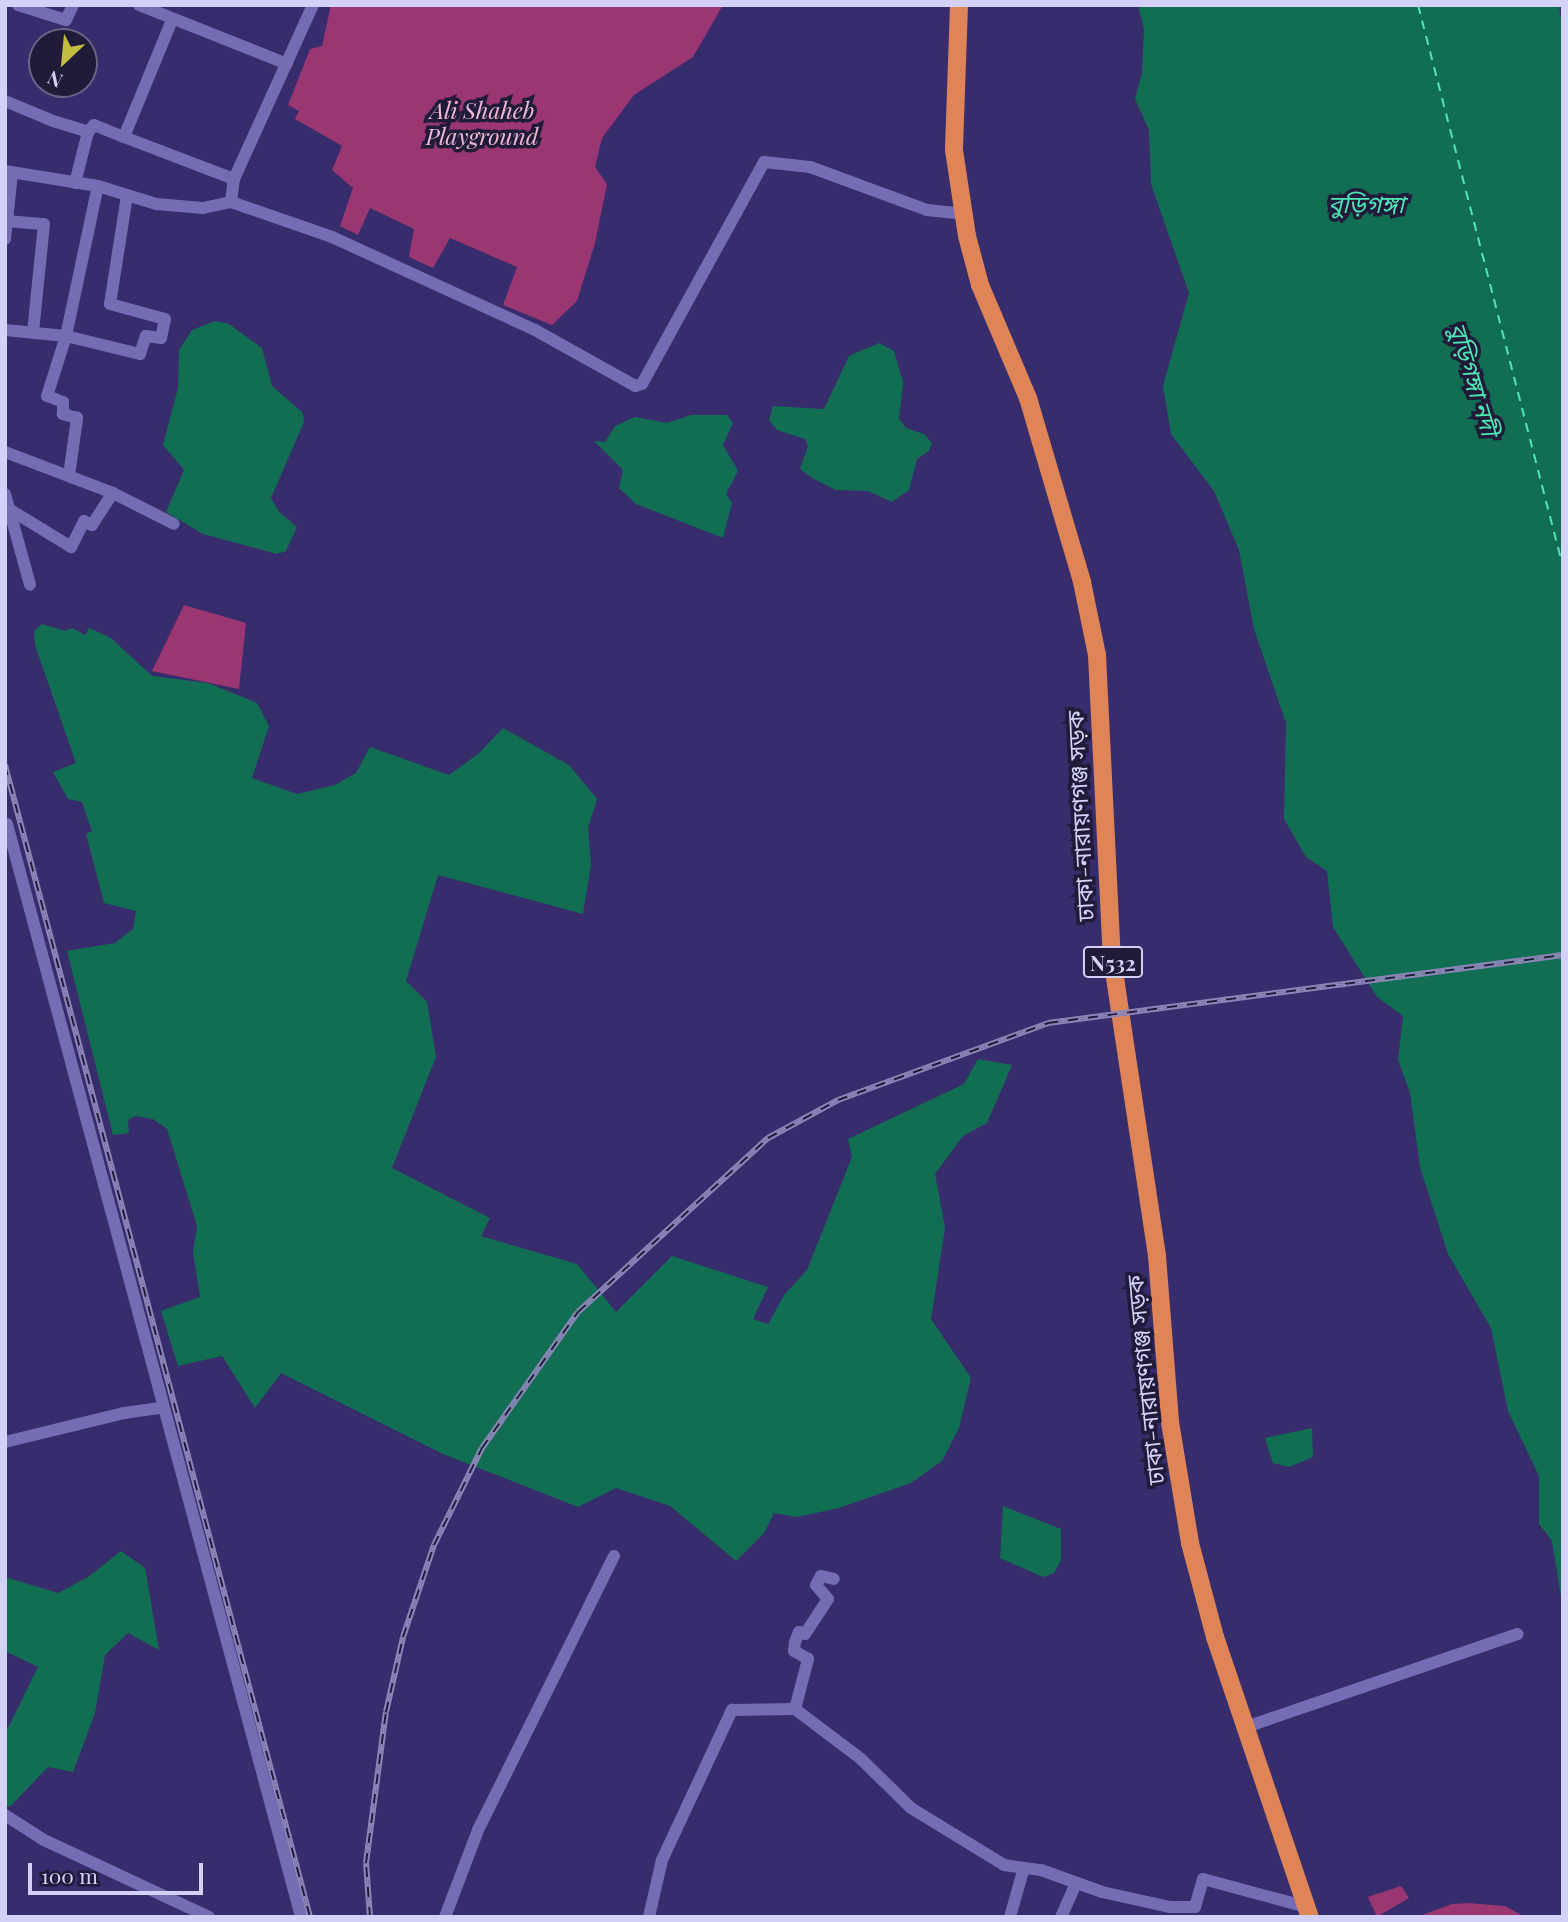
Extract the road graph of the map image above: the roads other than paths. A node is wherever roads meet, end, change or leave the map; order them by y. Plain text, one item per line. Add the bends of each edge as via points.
1 (18, 5) edge
2 (73, 5) edge
3 (139, 5) edge
4 (313, 5) edge
5 (959, 5) edge
6 (172, 20) junction
7 (286, 64) junction
8 (5, 101) edge
9 (88, 132) junction
10 (124, 137) junction
11 (8, 172) edge
12 (234, 179) junction
13 (75, 183) junction
14 (97, 186) junction
15 (127, 195) junction
16 (231, 202) junction
17 (963, 214) junction
18 (7, 221) edge
19 (5, 239) edge
20 (5, 330) edge
21 (33, 332) junction
22 (66, 336) junction
23 (5, 452) edge
24 (69, 476) junction
25 (113, 493) junction
26 (5, 494) edge
27 (9, 509) junction
28 (174, 524) dead end
29 (30, 585) dead end
30 (7, 824) dead end
31 (161, 1408) junction
32 (5, 1442) edge
33 (614, 1556) dead end
34 (834, 1579) dead end
35 (1517, 1634) dead end
36 (795, 1709) junction
37 (1246, 1727) junction
38 (5, 1815) edge
39 (1024, 1868) junction
40 (1076, 1883) junction
41 (1308, 1912) edge
42 (209, 1917) edge
43 (302, 1917) edge
44 (445, 1917) edge
45 (649, 1917) edge
46 (1010, 1917) edge
47 (1061, 1917) edge

1 - 2 street via 66,20
3 - 6 street
4 - 7 street
5 - 17 highway, ঢাকা-নারায়ণগঞ্জ সড়ক / N532 via 954,150
6 - 7 street
6 - 10 street
7 - 12 street
8 - 9 street
9 - 10 street via 94,125
9 - 13 street
10 - 12 street
11 - 13 street
11 - 18 street
12 - 16 street
13 - 14 street
14 - 15 street
14 - 22 street
15 - 16 street via 203,208
15 - 22 street via 110,304 165,319 161,338 146,336 140,354
16 - 17 street via 332,237 535,330 635,386 642,384 764,162 810,167 927,210
17 - 37 highway, ঢাকা-নারায়ণগঞ্জ সড়ক / N532 via 980,285 1028,398 1050,469 1097,654 1112,958 1157,1255 1170,1422 1190,1543
18 - 19 street
18 - 21 street via 44,224
20 - 21 street
21 - 22 street
22 - 24 street via 47,396 64,402 63,414 77,418
23 - 24 street
24 - 25 street
25 - 27 street via 92,525 84,521 71,547
25 - 28 street
26 - 27 street
27 - 29 street
30 - 31 street
31 - 32 street
31 - 43 street via 199,1524
33 - 44 street via 478,1830
34 - 36 street via 821,1576 816,1585 828,1599 795,1642 794,1651 808,1659
35 - 37 street
36 - 39 street via 861,1759 911,1808 1004,1865
36 - 45 street via 732,1710 662,1860
37 - 41 highway, ঢাকা-নারায়ণগঞ্জ সড়ক / N532
38 - 42 street via 44,1840
39 - 40 street
39 - 46 street
40 - 41 street via 1170,1907 1195,1906 1203,1879
40 - 47 street

